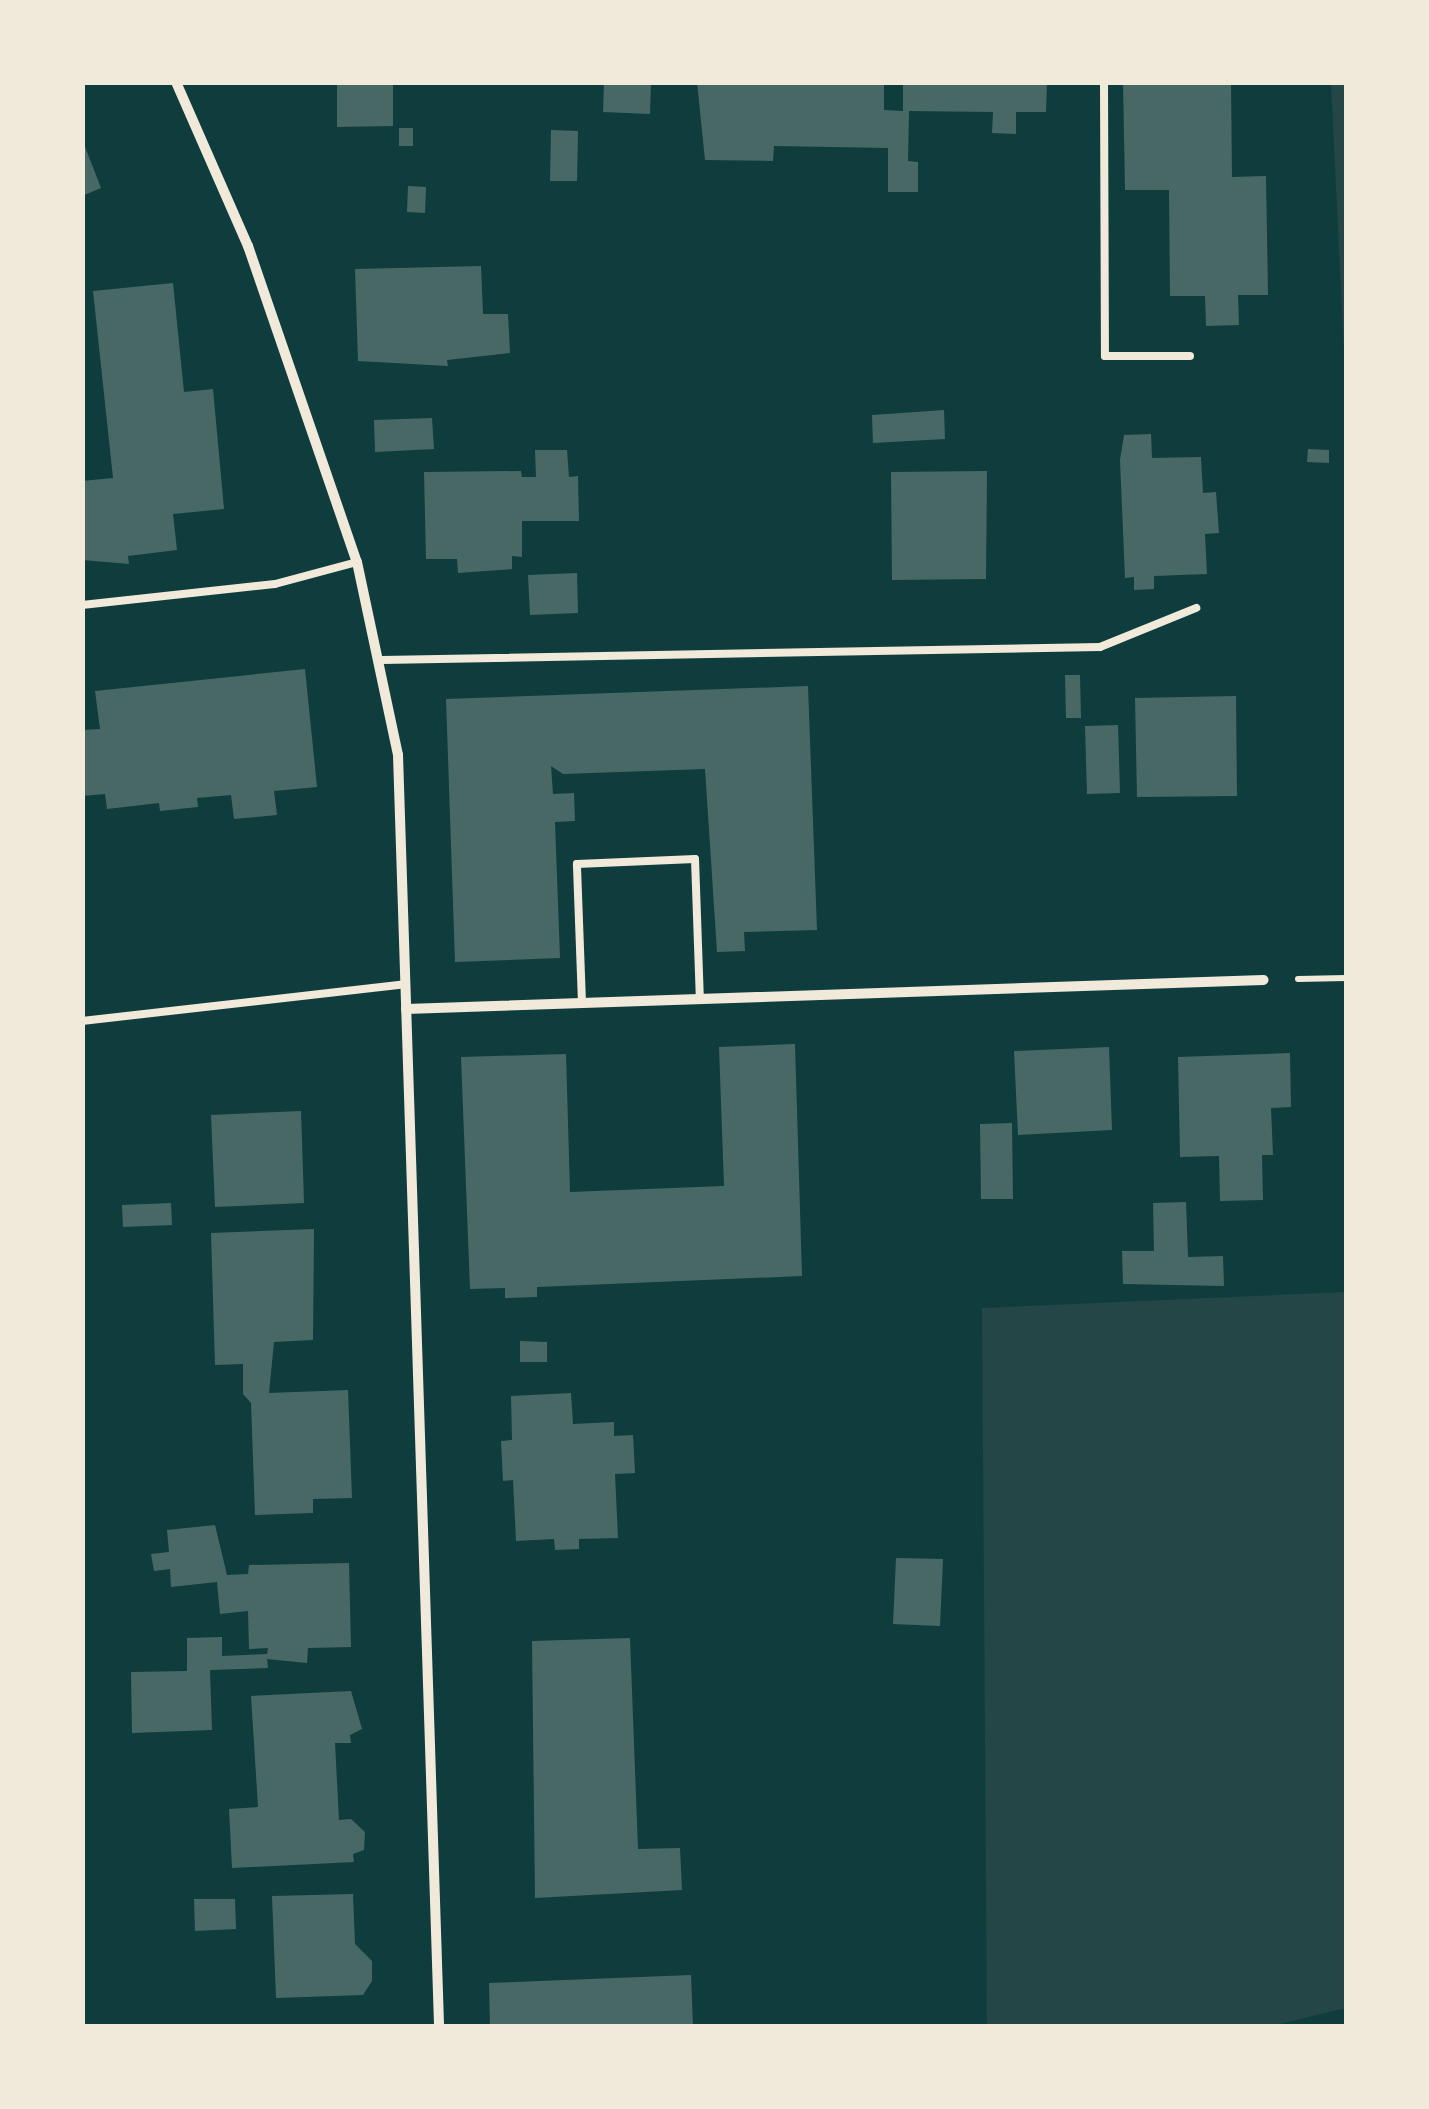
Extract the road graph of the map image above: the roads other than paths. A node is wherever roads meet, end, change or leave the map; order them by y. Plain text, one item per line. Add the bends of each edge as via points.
1 (176, 82) edge
2 (1104, 82) edge
3 (1190, 356) dead end
4 (357, 562) junction
5 (82, 605) edge
6 (1196, 608) dead end
7 (382, 660) junction
8 (1264, 980) dead end
9 (405, 984) junction
10 (700, 999) junction
11 (582, 1003) junction
12 (406, 1008) junction
13 (82, 1021) edge
14 (439, 2026) edge

1 - 4 street via 248,246
2 - 3 lane via 1105,356
4 - 5 lane via 275,584
4 - 7 street
6 - 7 lane via 1100,647
7 - 9 street via 398,755
8 - 10 street
9 - 12 street
9 - 13 lane
10 - 11 street
10 - 11 lane via 695,859 577,864
11 - 12 street
12 - 14 street

